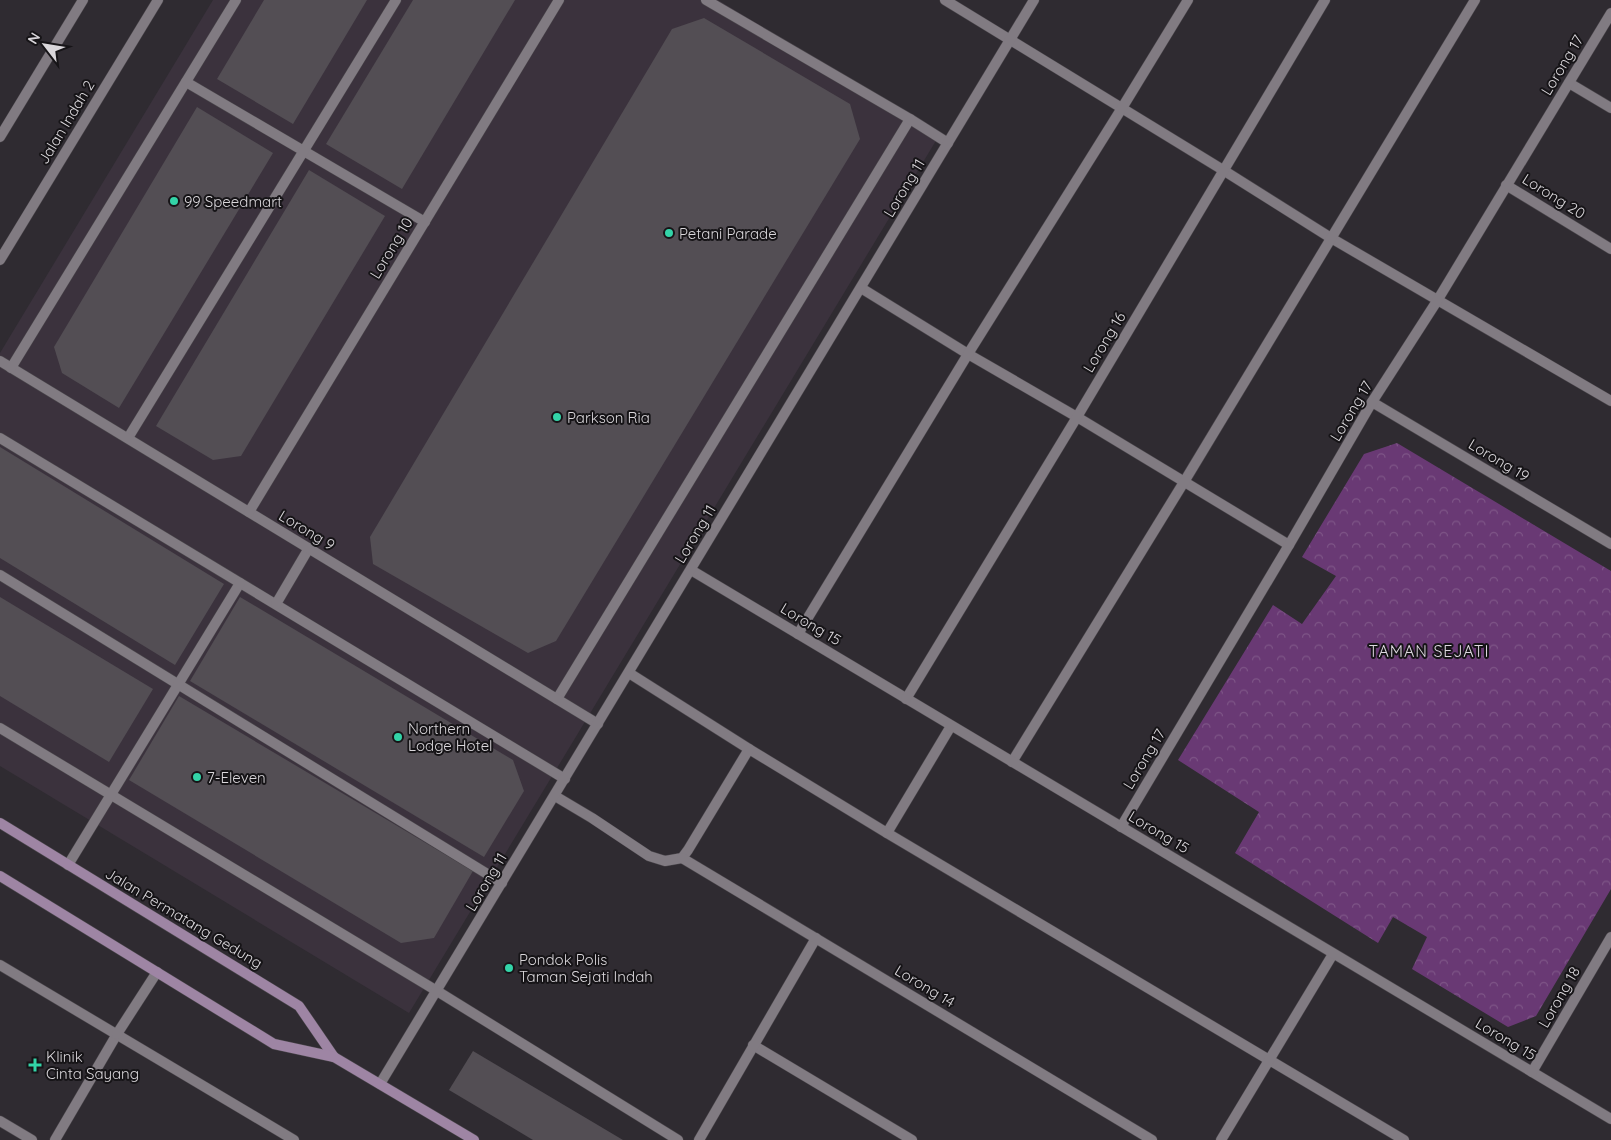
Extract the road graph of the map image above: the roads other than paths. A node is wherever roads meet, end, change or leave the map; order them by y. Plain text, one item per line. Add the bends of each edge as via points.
1 (83, 0) edge
2 (158, 0) edge
3 (236, 0) edge
4 (396, 0) edge
5 (560, 0) edge
6 (706, 0) edge
7 (944, 0) edge
8 (1034, 0) edge
9 (1188, 0) edge
10 (1325, 0) edge
11 (1475, 0) edge
12 (1611, 13) edge
13 (1010, 40) junction
14 (186, 82) junction
15 (1569, 83) junction
16 (1122, 108) junction
17 (1611, 108) edge
18 (910, 119) junction
19 (0, 137) edge
20 (948, 143) junction
21 (304, 150) junction
22 (1223, 170) junction
23 (1506, 185) junction
24 (425, 222) junction
25 (1331, 238) junction
26 (1611, 249) edge
27 (0, 260) edge
28 (861, 288) junction
29 (1437, 301) junction
30 (968, 354) junction
31 (0, 361) edge
32 (11, 368) junction
33 (1372, 402) junction
34 (1611, 402) edge
35 (1077, 417) junction
36 (0, 438) edge
37 (128, 438) junction
38 (1184, 482) junction
39 (249, 512) junction
40 (1611, 544) edge
41 (1289, 545) junction
42 (309, 548) junction
43 (690, 570) junction
44 (0, 575) edge
45 (240, 583) junction
46 (276, 604) junction
47 (798, 634) junction
48 (629, 673) junction
49 (178, 685) junction
50 (557, 699) junction
51 (906, 699) junction
52 (598, 724) junction
53 (951, 726) junction
54 (0, 728) edge
55 (749, 749) junction
56 (1012, 762) junction
57 (565, 779) junction
58 (110, 794) junction
59 (555, 796) junction
60 (0, 822) edge
61 (1121, 827) junction
62 (887, 833) junction
63 (682, 858) junction
64 (68, 865) junction
65 (0, 876) edge
66 (502, 883) junction
67 (1611, 937) edge
68 (816, 938) junction
69 (1333, 954) junction
70 (0, 965) edge
71 (157, 972) junction
72 (437, 991) junction
73 (117, 1034) junction
74 (753, 1045) junction
75 (334, 1057) junction
76 (1269, 1060) junction
77 (1532, 1072) junction
78 (380, 1084) junction
79 (1611, 1120) edge
80 (0, 1121) edge
81 (32, 1140) edge
82 (55, 1140) edge
83 (294, 1140) edge
84 (474, 1140) edge
85 (678, 1140) edge
86 (699, 1140) edge
87 (912, 1140) edge
88 (1152, 1140) edge
89 (1221, 1140) edge
90 (1404, 1140) edge

1 - 19 street
2 - 27 street, Jalan Indah 2
3 - 14 street
4 - 21 street
5 - 24 street, Lorong 10
6 - 18 street
7 - 13 street
8 - 13 street, Lorong 11
9 - 16 street
10 - 22 street, Lorong 16
11 - 25 street
12 - 15 street, Lorong 17
13 - 16 street
13 - 20 street, Lorong 11
14 - 21 street
14 - 32 street
15 - 17 street
15 - 23 street, Lorong 17
16 - 22 street
16 - 30 street
18 - 20 street
18 - 50 street
20 - 28 street, Lorong 11
21 - 24 street
21 - 37 street
22 - 25 street
22 - 35 street, Lorong 16
23 - 26 street, Lorong 20
23 - 29 street, Lorong 17
24 - 39 street, Lorong 10
25 - 29 street
25 - 38 street
28 - 30 street
28 - 43 street, Lorong 11
29 - 33 street, Lorong 17
29 - 34 street
30 - 35 street
30 - 47 street
31 - 32 street, Lorong 9
32 - 37 street, Lorong 9
33 - 40 street, Lorong 19
33 - 41 street, Lorong 17
35 - 38 street
35 - 51 street, Lorong 16
36 - 45 street
37 - 39 street, Lorong 9
38 - 41 street
38 - 56 street
39 - 42 street, Lorong 9
41 - 61 street, Lorong 17
42 - 46 street
42 - 50 street, Lorong 9
43 - 47 street, Lorong 15
43 - 48 street, Lorong 11
44 - 49 street
45 - 46 street
45 - 49 street
46 - 57 street
47 - 51 street, Lorong 15
48 - 52 street, Lorong 11
48 - 55 street
49 - 58 street
49 - 66 street
50 - 52 street, Lorong 9
51 - 53 street, Lorong 15
52 - 57 street, Lorong 11
53 - 56 street, Lorong 15
53 - 62 street
54 - 58 street
55 - 62 street
55 - 63 street
56 - 61 street, Lorong 15
57 - 59 street, Lorong 11
58 - 64 street
58 - 72 street
59 - 63 street via 648,856 665,861
59 - 66 street, Lorong 11
60 - 64 main road, Jalan Permatang Gedung
61 - 69 street, Lorong 15
62 - 76 street
63 - 68 street, Lorong 14
64 - 75 main road, Jalan Permatang Gedung via 299,1006
65 - 71 main road, Jalan Permatang Gedung
66 - 72 street, Lorong 11
67 - 77 street, Lorong 18
68 - 74 street
68 - 88 street, Lorong 14
69 - 76 street
69 - 77 street, Lorong 15
70 - 73 street
71 - 73 street
71 - 75 main road, Jalan Permatang Gedung via 274,1044
72 - 78 street, Lorong 11
72 - 85 street
73 - 82 street
73 - 83 street
74 - 86 street
74 - 87 street
75 - 78 main road, Jalan Permatang Gedung
76 - 89 street
76 - 90 street
77 - 79 street, Lorong 15
78 - 84 main road, Jalan Permatang Gedung
80 - 81 street

